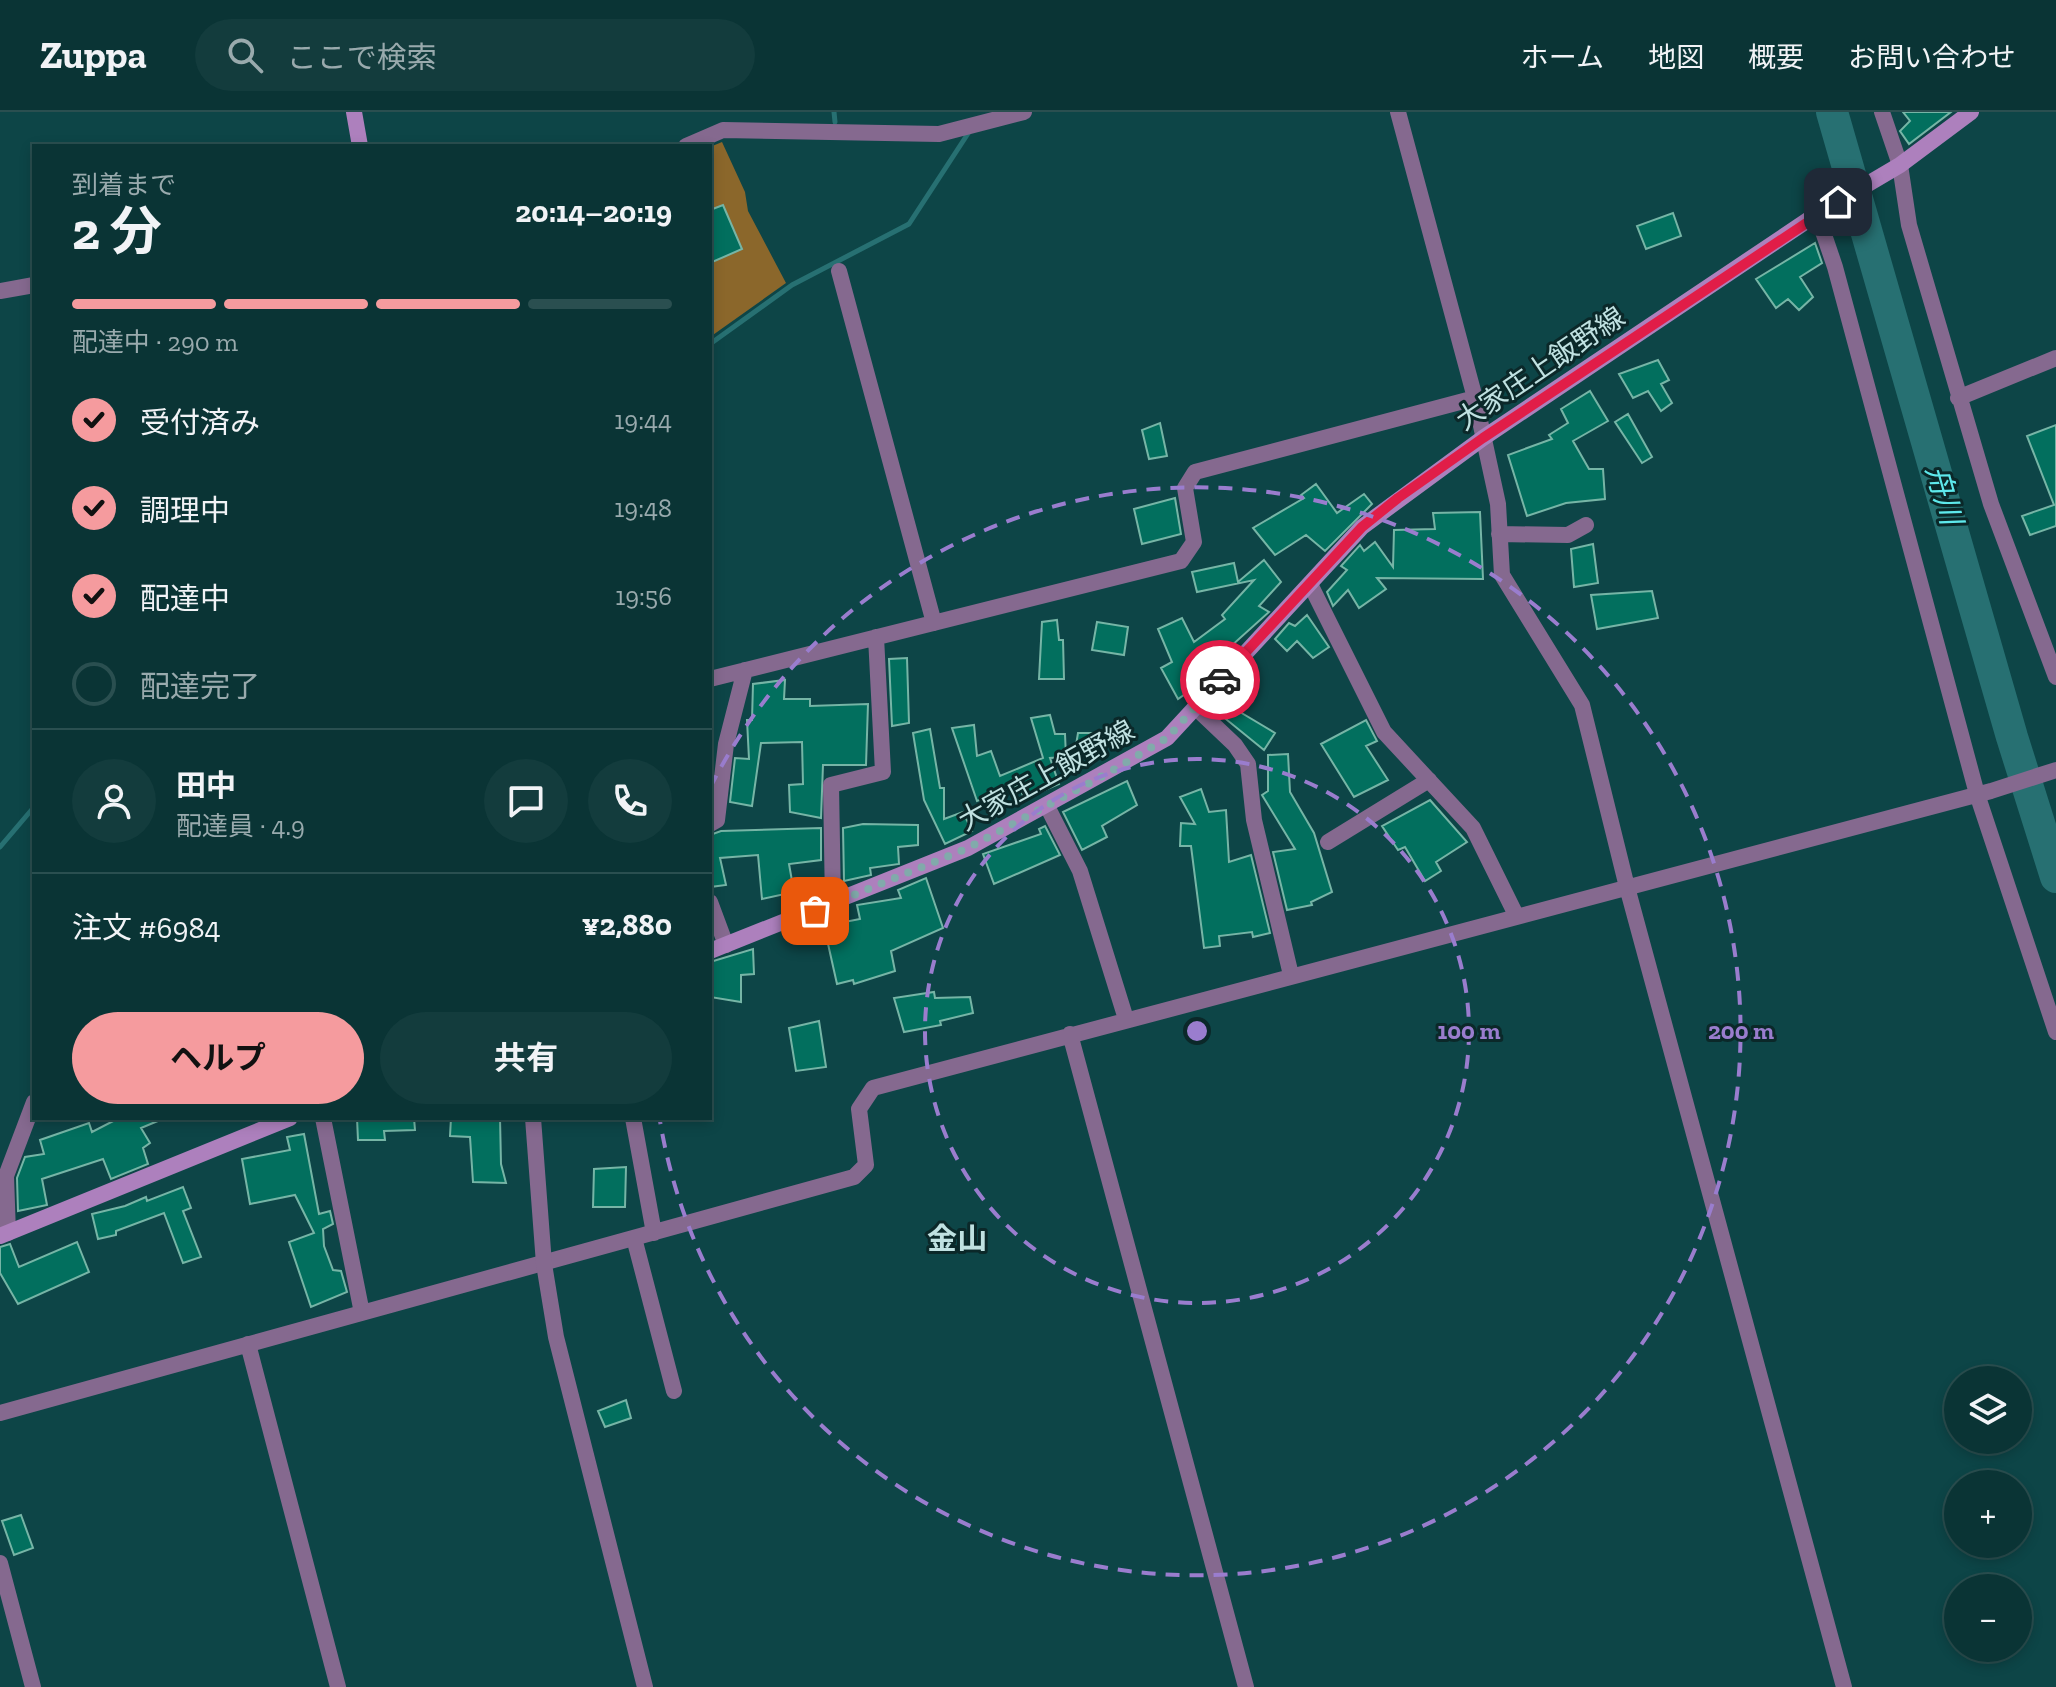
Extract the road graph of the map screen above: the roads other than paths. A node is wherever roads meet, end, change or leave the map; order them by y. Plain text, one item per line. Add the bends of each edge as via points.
1 (354, 112) edge
2 (1024, 112) edge
3 (1398, 112) edge
4 (1882, 112) edge
5 (1971, 112) edge
6 (360, 144) edge
7 (691, 144) edge
8 (1900, 165) junction
9 (1817, 214) junction
10 (839, 271) dead end
11 (32, 285) edge
12 (0, 291) edge
13 (2056, 358) edge
14 (1475, 398) junction
15 (1958, 398) junction
16 (1483, 438) junction
17 (1586, 525) dead end
18 (1499, 534) junction
19 (1310, 584) junction
20 (934, 623) junction
21 (876, 637) junction
22 (745, 670) junction
23 (2056, 677) edge
24 (712, 678) edge
25 (1195, 707) junction
26 (2056, 770) edge
27 (1429, 780) junction
28 (1984, 793) junction
29 (1047, 806) junction
30 (712, 823) edge
31 (1328, 842) dead end
32 (1627, 887) junction
33 (833, 904) junction
34 (712, 907) edge
35 (1516, 915) junction
36 (726, 945) junction
37 (712, 950) edge
38 (1291, 975) junction
39 (1126, 1019) junction
40 (2056, 1032) edge
41 (1070, 1034) junction
42 (32, 1107) edge
43 (285, 1120) edge
44 (323, 1120) edge
45 (533, 1120) edge
46 (633, 1120) edge
47 (654, 1233) junction
48 (4, 1235) edge
49 (634, 1238) junction
50 (544, 1264) junction
51 (362, 1313) junction
52 (248, 1344) junction
53 (674, 1391) dead end
54 (0, 1413) edge
55 (0, 1563) edge
56 (33, 1687) edge
57 (338, 1687) edge
58 (645, 1687) edge
59 (1246, 1687) edge
60 (1844, 1687) edge

1 - 6 main road
2 - 7 street via 939,134 723,130
3 - 14 street
4 - 8 street
5 - 8 main road, 大家庄上飯野線
8 - 9 main road, 大家庄上飯野線
8 - 15 street via 1909,225
9 - 16 main road, 大家庄上飯野線
9 - 28 street
10 - 20 street
11 - 12 street
13 - 15 street
14 - 16 street
14 - 20 street via 1195,472 1185,488 1194,542 1181,561
15 - 23 street
16 - 18 street
16 - 19 main road, 大家庄上飯野線 via 1362,527
17 - 18 street via 1568,535
18 - 32 street via 1502,575 1582,705
19 - 25 main road, 大家庄上飯野線
19 - 27 street via 1384,732
20 - 21 street
21 - 22 street
21 - 33 street via 883,772 831,785
22 - 24 street
22 - 30 street via 726,744 717,820
25 - 29 main road, 大家庄上飯野線 via 1167,738
25 - 38 street via 1248,764 1254,820
26 - 28 street
27 - 31 street
27 - 35 street via 1473,828
28 - 32 street
28 - 40 street
29 - 33 main road, 大家庄上飯野線 via 968,848
29 - 39 street via 1080,871
32 - 35 street
32 - 60 street
33 - 36 main road, 大家庄上飯野線
34 - 36 street
35 - 38 street
36 - 37 main road, 大家庄上飯野線
38 - 39 street
39 - 41 street
41 - 47 street via 873,1088 859,1109 866,1165 854,1177
41 - 59 street
42 - 48 street via 6,1176
43 - 48 main road
44 - 51 street
45 - 50 street
46 - 47 street
47 - 49 street
49 - 50 street
49 - 53 street
50 - 51 street
50 - 58 street via 571,1405
51 - 52 street
52 - 54 street
52 - 57 street
55 - 56 street

